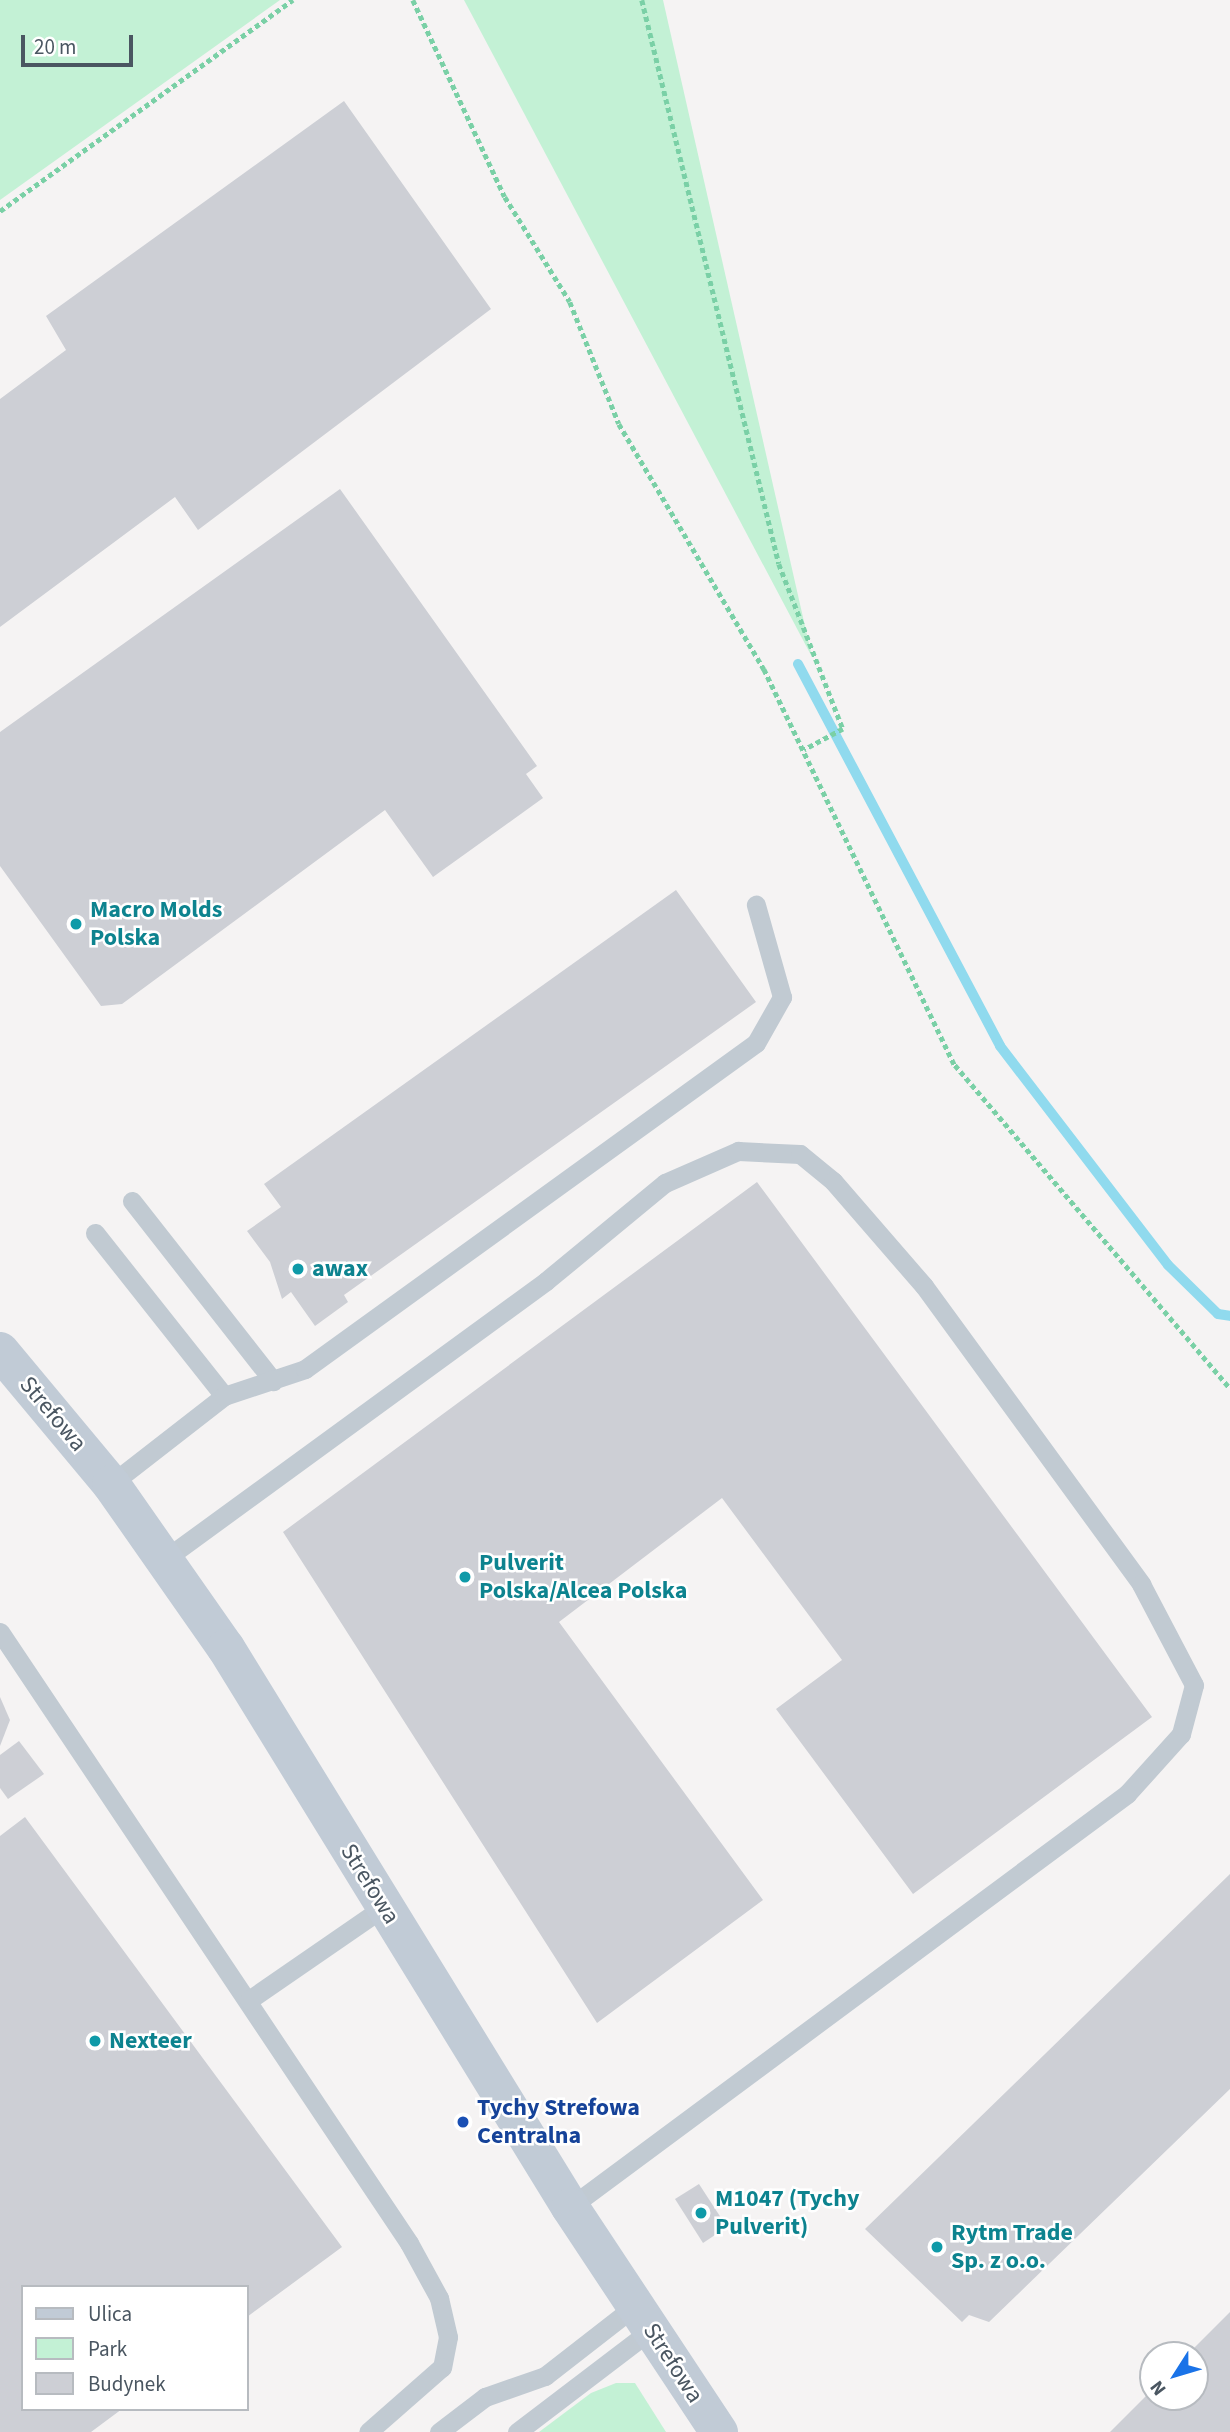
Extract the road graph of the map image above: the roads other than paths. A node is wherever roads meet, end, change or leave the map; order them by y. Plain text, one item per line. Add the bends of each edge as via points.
1 (756, 905) dead end
2 (132, 1200) dead end
3 (95, 1233) dead end
4 (0, 1351) edge
5 (273, 1381) junction
6 (224, 1396) junction
7 (111, 1484) junction
8 (165, 1559) junction
9 (0, 1632) edge
10 (384, 1908) junction
11 (249, 2000) junction
12 (570, 2207) junction
13 (643, 2318) junction
14 (368, 2432) edge
15 (439, 2432) edge
16 (517, 2432) edge
17 (719, 2432) edge

1 - 5 lane via 782,997 756,1043 304,1369
2 - 5 lane
3 - 6 lane
4 - 7 street, Strefowa
5 - 6 lane
6 - 7 lane
7 - 8 street, Strefowa
8 - 10 street, Strefowa
8 - 12 lane via 546,1281 665,1183 738,1151 800,1154 833,1181 924,1286 1141,1584 1194,1685 1181,1734 1127,1794
9 - 11 lane
10 - 11 lane
10 - 12 street, Strefowa
11 - 14 lane via 439,2298 448,2337 442,2367
12 - 13 street, Strefowa
13 - 15 lane via 545,2376 485,2397
13 - 16 lane
13 - 17 street, Strefowa

